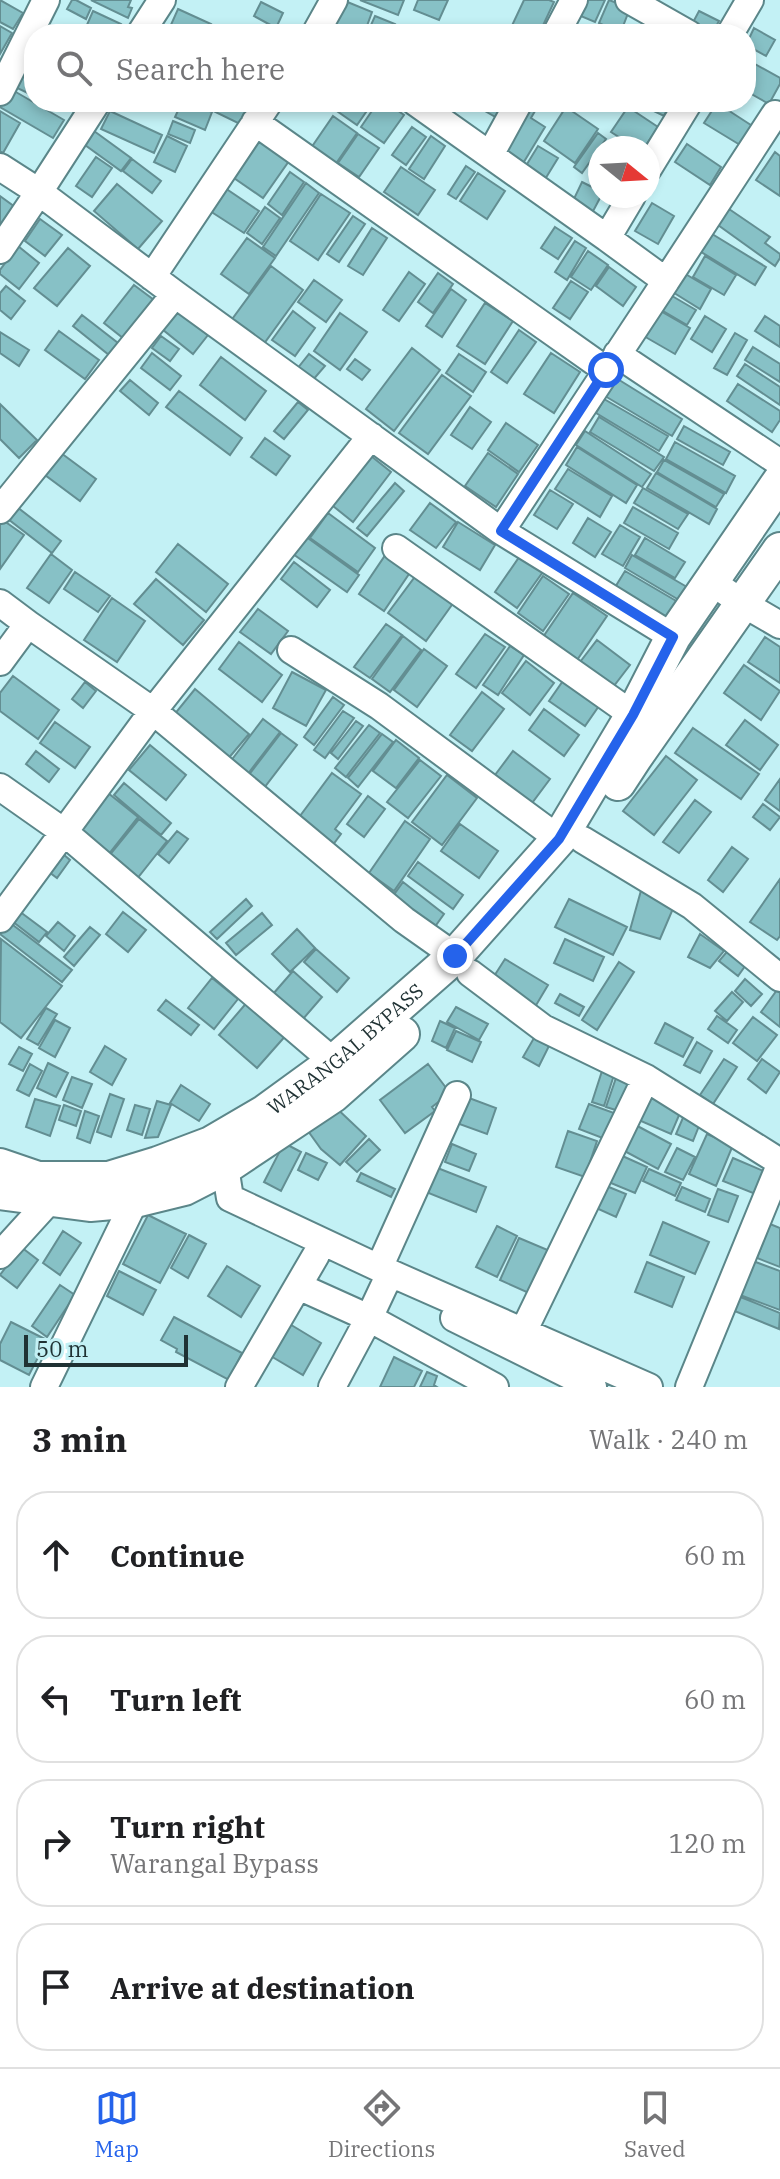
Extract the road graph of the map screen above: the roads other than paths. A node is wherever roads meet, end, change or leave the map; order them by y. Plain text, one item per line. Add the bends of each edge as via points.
1 (46, 0) edge
2 (162, 0) edge
3 (334, 0) edge
4 (574, 0) edge
5 (629, 0) edge
6 (750, 0) edge
7 (34, 24) edge
8 (146, 24) edge
9 (322, 24) edge
10 (561, 24) edge
11 (671, 24) edge
12 (736, 24) edge
13 (24, 44) edge
14 (0, 92) edge
15 (91, 112) edge
16 (262, 112) edge
17 (429, 112) edge
18 (514, 112) edge
19 (683, 112) edge
20 (775, 114) dead end
21 (660, 149) edge
22 (490, 155) junction
23 (0, 167) edge
24 (39, 192) junction
25 (625, 208) edge
26 (607, 238) junction
27 (0, 250) edge
28 (152, 277) junction
29 (666, 281) junction
30 (175, 294) junction
31 (611, 362) junction
32 (371, 436) junction
33 (780, 463) edge
34 (780, 481) edge
35 (0, 510) edge
36 (501, 531) junction
37 (396, 548) dead end
38 (780, 550) edge
39 (712, 582) junction
40 (0, 603) edge
41 (742, 603) junction
42 (28, 624) junction
43 (780, 625) edge
44 (673, 637) junction
45 (291, 650) dead end
46 (0, 662) edge
47 (153, 711) junction
48 (633, 715) junction
49 (0, 787) edge
50 (64, 832) junction
51 (571, 840) junction
52 (0, 919) edge
53 (462, 965) junction
54 (780, 978) edge
55 (334, 1062) junction
56 (646, 1078) junction
57 (457, 1095) dead end
58 (218, 1156) junction
59 (780, 1163) edge
60 (158, 1164) junction
61 (0, 1166) edge
62 (184, 1188) junction
63 (0, 1192) edge
64 (50, 1200) junction
65 (135, 1200) junction
66 (0, 1255) edge
67 (316, 1255) junction
68 (382, 1276) junction
69 (298, 1286) junction
70 (369, 1318) junction
71 (524, 1330) junction
72 (486, 1385) edge
73 (44, 1387) edge
74 (239, 1387) edge
75 (332, 1387) edge
76 (593, 1387) edge
77 (649, 1387) edge
78 (689, 1387) edge

1 - 7 street
2 - 8 street
3 - 9 street
4 - 10 street
5 - 11 street
6 - 12 street
13 - 14 street
15 - 24 street
16 - 28 street
16 - 31 street
17 - 22 street
18 - 22 street
19 - 21 street
20 - 29 street
22 - 26 street
23 - 24 street
24 - 27 street
24 - 28 street
25 - 26 street
26 - 29 street
28 - 30 street
29 - 31 street
30 - 32 street
30 - 35 street
31 - 33 street
31 - 36 street
32 - 36 street
32 - 47 street
34 - 39 main road, WARANGAL BYPASS
36 - 44 street
37 - 48 street
38 - 41 main road
39 - 41 street
39 - 44 main road, WARANGAL BYPASS
40 - 42 street
41 - 43 street
41 - 51 main road
42 - 46 street
42 - 47 street
44 - 48 main road, WARANGAL BYPASS
45 - 51 street
47 - 50 street
47 - 53 street
48 - 51 main road, WARANGAL BYPASS
49 - 50 street
50 - 52 street
50 - 55 street
51 - 53 main road, WARANGAL BYPASS
51 - 54 street via 692,906
53 - 55 main road, WARANGAL BYPASS
53 - 56 street via 543,1028
53 - 58 main road via 333,1095
55 - 58 main road, WARANGAL BYPASS via 264,1113
56 - 59 street
56 - 71 street
57 - 68 street
58 - 60 main road, WARANGAL BYPASS
58 - 62 main road
58 - 68 street via 230,1198
59 - 78 street
60 - 61 main road, WARANGAL BYPASS via 109,1179 38,1179
60 - 62 street
62 - 65 main road
62 - 67 street
63 - 64 main road
64 - 65 main road
64 - 66 street
65 - 73 street
67 - 68 street
67 - 69 street
68 - 70 street
68 - 71 street
68 - 76 street
69 - 70 street
69 - 74 street
70 - 72 street
70 - 75 street
71 - 77 street

